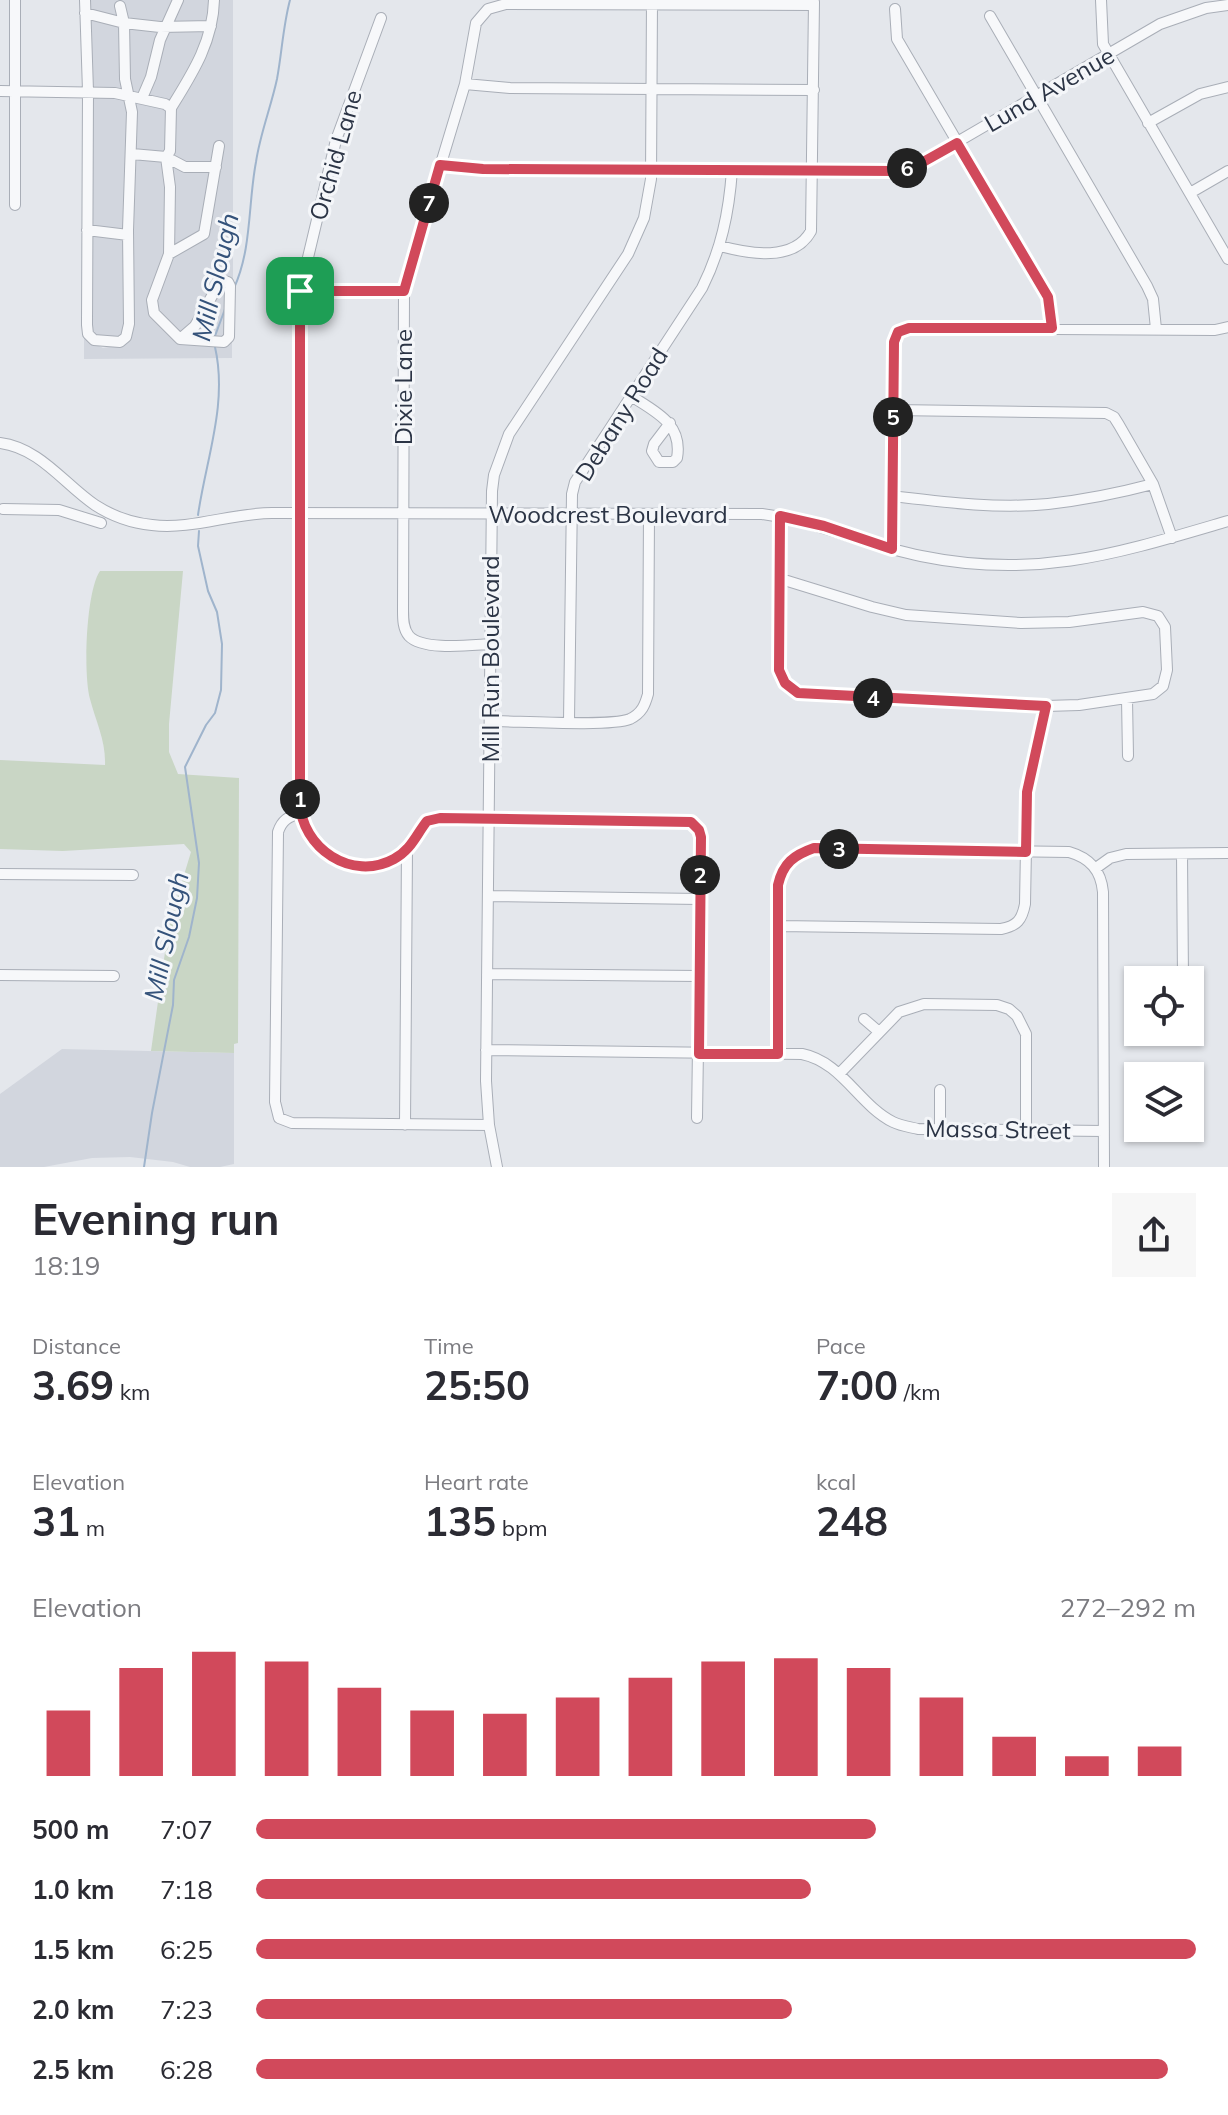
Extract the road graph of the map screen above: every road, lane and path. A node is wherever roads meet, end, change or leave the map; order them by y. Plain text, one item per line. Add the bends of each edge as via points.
1 (15, 0) edge
2 (85, 0) edge
3 (178, 0) edge
4 (214, 0) edge
5 (1101, 0) edge
6 (652, 2) edge
7 (814, 3) edge
8 (1228, 5) edge
9 (120, 6) dead end
10 (895, 9) dead end
11 (85, 13) junction
12 (990, 16) dead end
13 (381, 18) dead end
14 (124, 23) junction
15 (211, 26) junction
16 (164, 27) junction
17 (1109, 54) junction
18 (465, 84) junction
19 (1228, 87) edge
20 (15, 90) junction
21 (651, 90) junction
22 (814, 90) junction
23 (0, 91) edge
24 (88, 91) junction
25 (1036, 96) junction
26 (136, 97) junction
27 (171, 108) junction
28 (1148, 123) junction
29 (957, 143) junction
30 (219, 146) dead end
31 (132, 154) junction
32 (166, 157) junction
33 (440, 165) junction
34 (216, 167) junction
35 (651, 170) junction
36 (732, 170) junction
37 (813, 171) junction
38 (1228, 171) edge
39 (1190, 193) junction
40 (0, 195) edge
41 (87, 230) junction
42 (128, 235) junction
43 (720, 246) junction
44 (169, 254) junction
45 (1228, 259) edge
46 (300, 291) junction
47 (404, 291) junction
48 (1228, 327) edge
49 (1052, 328) junction
50 (1156, 329) junction
51 (180, 339) junction
52 (631, 396) junction
53 (893, 410) junction
54 (670, 423) dead end
55 (0, 443) edge
56 (1153, 484) junction
57 (892, 496) junction
58 (85, 497) junction
59 (3, 509) dead end
60 (71, 512) junction
61 (491, 513) junction
62 (300, 514) junction
63 (402, 514) junction
64 (572, 514) junction
65 (649, 514) junction
66 (780, 516) junction
67 (1228, 521) edge
68 (101, 523) dead end
69 (1172, 538) junction
70 (892, 549) junction
71 (781, 579) junction
72 (490, 644) junction
73 (1127, 699) junction
74 (1046, 706) junction
75 (490, 721) junction
76 (569, 721) junction
77 (1128, 756) dead end
78 (300, 813) junction
79 (489, 820) junction
80 (407, 849) junction
81 (1026, 852) junction
82 (1228, 853) edge
83 (1182, 854) junction
84 (1096, 868) junction
85 (0, 874) edge
86 (133, 875) dead end
87 (488, 896) junction
88 (700, 899) junction
89 (778, 926) junction
90 (1183, 966) edge
91 (487, 974) junction
92 (0, 975) edge
93 (114, 976) dead end
94 (699, 976) junction
95 (864, 1019) dead end
96 (878, 1031) junction
97 (486, 1050) junction
98 (699, 1054) junction
99 (778, 1054) junction
100 (839, 1074) junction
101 (940, 1090) dead end
102 (697, 1118) dead end
103 (405, 1125) junction
104 (489, 1125) junction
105 (940, 1129) junction
106 (1026, 1131) junction
107 (1104, 1131) junction
108 (497, 1167) edge
109 (1104, 1167) edge

1 - 20 street
2 - 11 street
3 - 16 street
4 - 15 street
5 - 17 street via 1101,38
6 - 7 street
6 - 18 street, Dixie Lane via 506,4 488,9 476,23
6 - 21 street, Mill Run Boulevard
7 - 22 street
8 - 17 street, Lund Avenue via 1160,24
9 - 14 street
10 - 29 street via 897,39
11 - 14 street
11 - 24 street
12 - 25 street
13 - 46 street, Orchid Lane via 336,140
14 - 16 street
14 - 26 street via 125,79
15 - 16 street
15 - 27 street via 198,66
16 - 26 street via 151,77
17 - 25 street, Lund Avenue
17 - 28 street
18 - 21 street
18 - 33 street, Dixie Lane
19 - 28 street via 1200,94
20 - 23 street
20 - 24 street
20 - 40 street via 15,200
21 - 22 street
21 - 35 street, Mill Run Boulevard
22 - 37 street
24 - 26 street
24 - 41 street
25 - 29 street, Lund Avenue
25 - 50 street via 1147,286
26 - 27 street
26 - 31 street
27 - 32 street
28 - 39 street
29 - 37 street, Lund Avenue via 897,171
29 - 49 street via 1048,297
30 - 34 street
31 - 32 street
31 - 42 street
32 - 34 street via 185,167
32 - 44 street
33 - 35 street, Lund Avenue
33 - 47 street, Dixie Lane
34 - 44 street via 204,234
35 - 36 street, Lund Avenue
35 - 61 street, Mill Run Boulevard via 638,235 509,434 494,475
36 - 37 street, Lund Avenue
36 - 43 street, Debany Road
37 - 43 street via 813,222 800,246 784,252
38 - 39 street
39 - 45 street
41 - 42 street
41 - 42 street via 88,334 94,340 120,342 126,337
43 - 52 street, Debany Road via 702,288
44 - 51 street via 152,300 154,313
46 - 47 street
46 - 62 street, Orchid Lane
47 - 63 street, Dixie Lane
48 - 50 street
49 - 50 street
49 - 53 street via 898,332
51 - 51 street via 224,342 229,337 230,286 225,280 218,283 195,326
52 - 54 street
52 - 64 street, Debany Road via 581,471 572,494
53 - 56 street via 1106,413 1114,417
53 - 57 street
55 - 58 street, Woodcrest Boulevard via 44,462
56 - 57 street via 1046,504 949,503
56 - 69 street
57 - 70 street
58 - 60 street
58 - 62 street, Woodcrest Boulevard via 120,517 156,526
59 - 60 street
60 - 68 street
61 - 63 street, Woodcrest Boulevard
61 - 64 street, Woodcrest Boulevard
61 - 72 street, Mill Run Boulevard
62 - 63 street, Woodcrest Boulevard
62 - 78 street, Orchid Lane
63 - 72 street, Dixie Lane via 403,611 409,635 429,645
64 - 65 street, Woodcrest Boulevard
64 - 76 street, Debany Road
65 - 66 street, Woodcrest Boulevard
65 - 76 street via 645,706 619,722
66 - 70 street, Woodcrest Boulevard
66 - 71 street
67 - 69 street, Woodcrest Boulevard
69 - 70 street, Woodcrest Boulevard via 1045,565 980,565
71 - 73 street via 906,615 1021,623 1143,612 1158,616 1165,627 1163,686 1153,694
71 - 74 street via 779,670 798,693
72 - 75 street, Mill Run Boulevard
73 - 74 street
73 - 77 street
74 - 81 street via 1027,792
75 - 76 street
75 - 79 street, Mill Run Boulevard
78 - 80 street, Orchid Lane via 320,848 351,865 384,863
78 - 103 street via 281,823 278,832 279,1118 292,1123
79 - 80 street, Orchid Lane via 432,819
79 - 87 street, Mill Run Boulevard
79 - 88 street, Orchid Lane via 685,821 696,826 701,837
80 - 103 street
81 - 84 street via 1069,852
81 - 89 street via 814,848 787,862 778,885
81 - 89 street via 1023,916 1012,927
82 - 83 street
83 - 84 street via 1126,854
83 - 90 street
84 - 107 street via 1103,892
85 - 86 street
87 - 88 street
87 - 91 street, Mill Run Boulevard
88 - 94 street
89 - 99 street
91 - 94 street
91 - 97 street, Mill Run Boulevard
92 - 93 street
94 - 98 street
95 - 96 street
96 - 100 street
96 - 106 street via 911,1006 1009,1009 1026,1034
97 - 98 street, Massa Street
97 - 104 street, Mill Run Boulevard
98 - 99 street, Massa Street
98 - 102 street
99 - 100 street, Massa Street via 812,1056
100 - 105 street, Massa Street via 891,1121
101 - 105 street
103 - 104 street
104 - 108 street, Mill Run Boulevard
105 - 106 street, Massa Street
106 - 107 street, Massa Street
107 - 109 street

